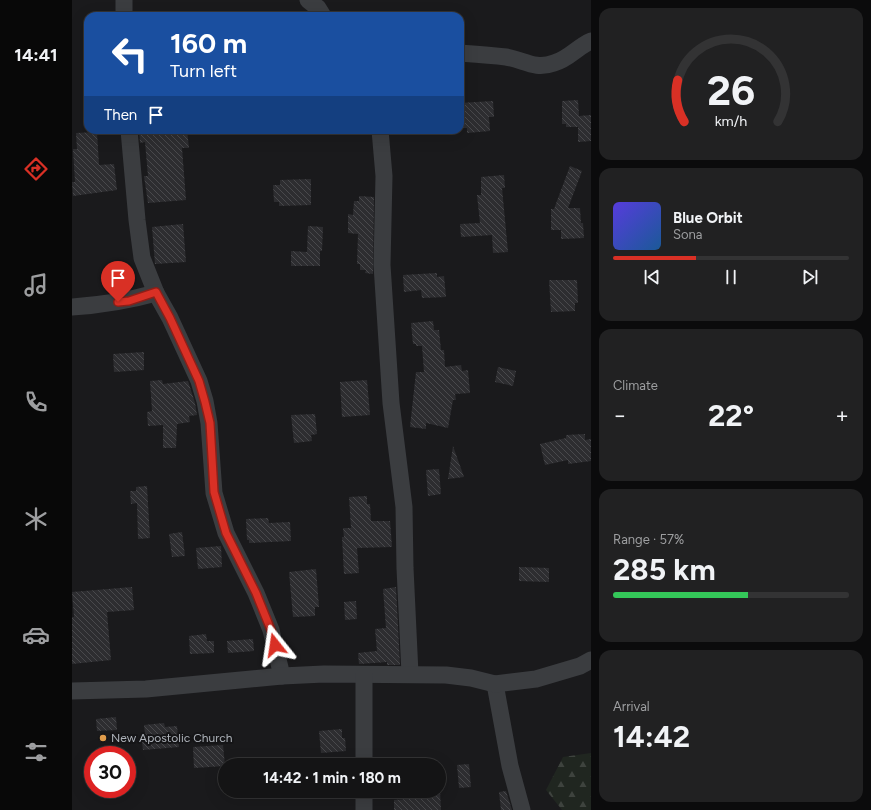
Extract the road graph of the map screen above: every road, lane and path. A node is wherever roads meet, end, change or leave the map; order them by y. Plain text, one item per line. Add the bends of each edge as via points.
1 (124, 0) edge
2 (308, 0) edge
3 (124, 12) edge
4 (320, 12) edge
5 (591, 41) edge
6 (464, 53) edge
7 (129, 134) edge
8 (380, 134) edge
9 (156, 292) junction
10 (72, 307) edge
11 (591, 660) edge
12 (410, 674) junction
13 (282, 676) junction
14 (364, 676) junction
15 (495, 684) junction
16 (72, 691) edge
17 (364, 758) edge
18 (364, 798) edge
19 (364, 810) edge
20 (522, 810) edge

1 - 3 street
2 - 4 street
5 - 6 street via 568,58 549,65 532,65 507,57
7 - 9 street via 142,258
8 - 12 street via 384,176 382,265 394,438 404,507
9 - 10 street via 129,301
9 - 13 street via 199,381 210,423 216,499 226,533 271,630
11 - 15 street via 580,666 536,679
12 - 14 street
12 - 15 street via 461,676
13 - 14 street
13 - 16 street via 146,689
14 - 17 street
15 - 20 street via 510,766
18 - 19 street

